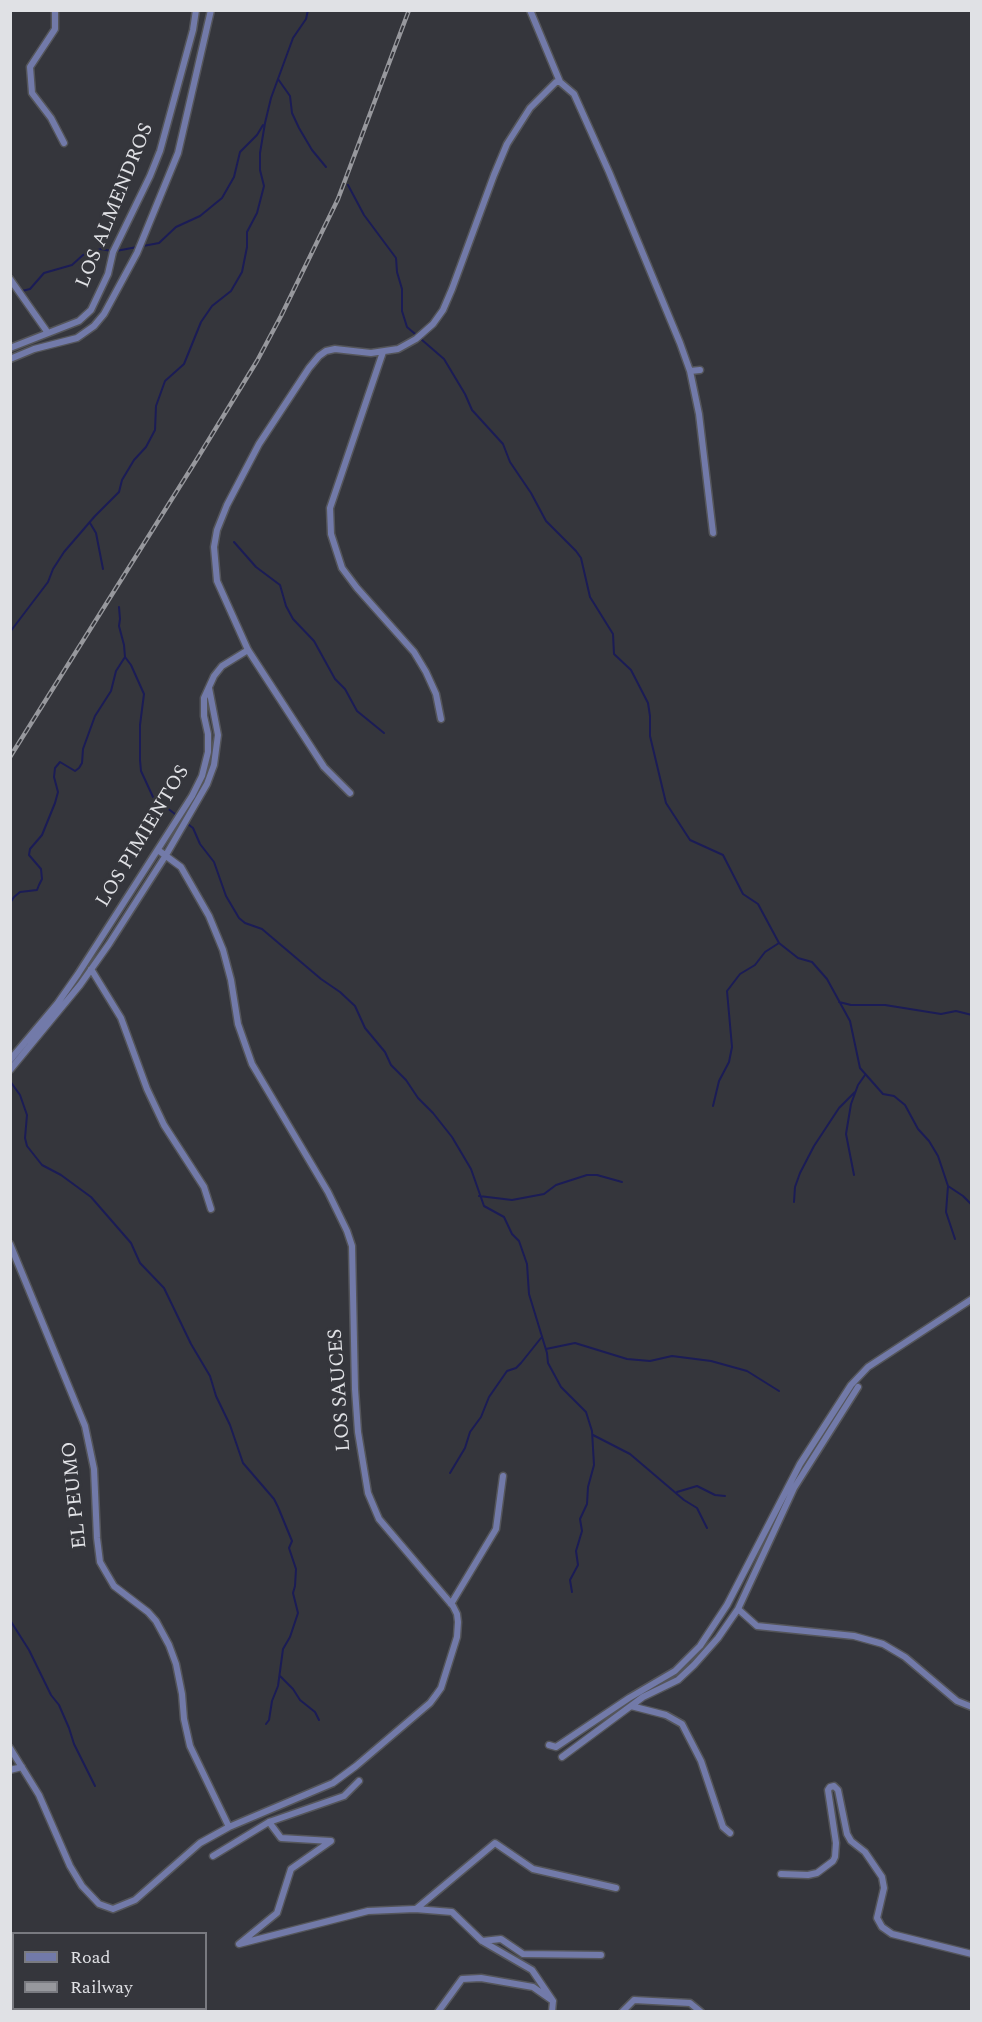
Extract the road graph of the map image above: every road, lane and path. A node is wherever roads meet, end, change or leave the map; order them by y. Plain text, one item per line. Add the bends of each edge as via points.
1 (55, 10) edge
2 (196, 10) edge
3 (212, 10) edge
4 (530, 10) edge
5 (560, 82) junction
6 (64, 143) dead end
7 (10, 279) edge
8 (63, 327) junction
9 (48, 333) junction
10 (72, 339) junction
11 (10, 348) edge
12 (383, 352) junction
13 (10, 359) edge
14 (699, 370) dead end
15 (690, 371) junction
16 (713, 533) dead end
17 (248, 650) junction
18 (209, 687) junction
19 (441, 719) dead end
20 (350, 793) dead end
21 (158, 850) junction
22 (166, 855) junction
23 (91, 969) junction
24 (10, 1060) edge
25 (10, 1070) edge
26 (211, 1209) dead end
27 (10, 1244) edge
28 (972, 1299) edge
29 (858, 1387) dead end
30 (503, 1476) dead end
31 (451, 1604) junction
32 (738, 1608) junction
33 (631, 1706) junction
34 (972, 1707) edge
35 (549, 1745) dead end
36 (10, 1748) edge
37 (562, 1756) dead end
38 (22, 1767) junction
39 (10, 1770) edge
40 (360, 1781) dead end
41 (269, 1822) junction
42 (229, 1827) junction
43 (730, 1833) dead end
44 (213, 1856) dead end
45 (781, 1874) dead end
46 (616, 1888) dead end
47 (415, 1909) junction
48 (482, 1941) junction
49 (972, 1954) edge
50 (601, 1955) dead end
51 (553, 2001) junction
52 (438, 2012) edge
53 (552, 2012) edge
54 (622, 2012) edge
55 (701, 2012) edge

1 - 6 street via 56,29 30,67 32,93
2 - 8 street, LOS ALMENDROS via 160,152 150,176 113,252 108,274 91,310 79,321
3 - 10 street, LOS ALMENDROS via 178,153 137,253 99,320 89,331
4 - 5 street
5 - 12 street via 530,108 507,144 443,310 416,339
5 - 15 street via 574,94 609,171
7 - 9 street
8 - 9 street, LOS ALMENDROS
8 - 10 street
9 - 11 street, LOS ALMENDROS
10 - 13 street, LOS ALMENDROS
12 - 17 street via 335,349 319,356 259,444 227,505 213,547 214,561 217,581
12 - 19 street via 330,508 330,534 342,568 414,652 426,672
14 - 15 street
15 - 16 street
17 - 18 street via 222,666
17 - 20 street via 324,767
18 - 21 street, LOS PIMIENTOS via 204,698 209,743 205,768
18 - 22 street, LOS PIMIENTOS via 218,735 214,765
21 - 22 street, LOS SAUCES
21 - 24 street, LOS PIMIENTOS via 57,1004
22 - 23 street, LOS PIMIENTOS
22 - 31 street, LOS SAUCES via 181,867 209,916 223,950 238,1024 252,1064 328,1192 352,1246 358,1432 373,1507 390,1534
23 - 25 street, LOS PIMIENTOS
23 - 26 street via 121,1018 147,1089 204,1187
27 - 42 street, EL PEUMO via 88,1434 100,1562 114,1586 156,1621 169,1645 190,1746
28 - 35 street via 868,1367 851,1385 800,1464 727,1605 700,1646 675,1671 556,1747
29 - 32 street via 794,1488
30 - 31 street via 496,1529
31 - 42 street, LOS SAUCES via 457,1614 457,1636 441,1688 430,1703 333,1783
32 - 33 street via 718,1638 678,1680
32 - 34 street via 757,1626 854,1636 883,1644 905,1657 957,1701
33 - 37 street
33 - 43 street via 666,1715 682,1724 701,1761 723,1827
36 - 38 street
38 - 39 street
38 - 42 street via 39,1795 70,1866 92,1897 106,1907 129,1904 200,1843
40 - 41 street via 344,1796
41 - 44 street
41 - 47 street via 281,1838 331,1841 291,1869 277,1913 239,1944 368,1911
45 - 49 street via 817,1873 833,1862 836,1843 828,1790 834,1786 847,1834 882,1877 884,1888 877,1918 882,1927 892,1934
46 - 47 street via 533,1869 495,1843
47 - 48 street via 452,1912
48 - 50 street via 501,1939 523,1954
48 - 51 street via 532,1970
51 - 52 street via 533,1987 481,1978 462,1979
51 - 53 street
54 - 55 street via 634,2000 690,2003

